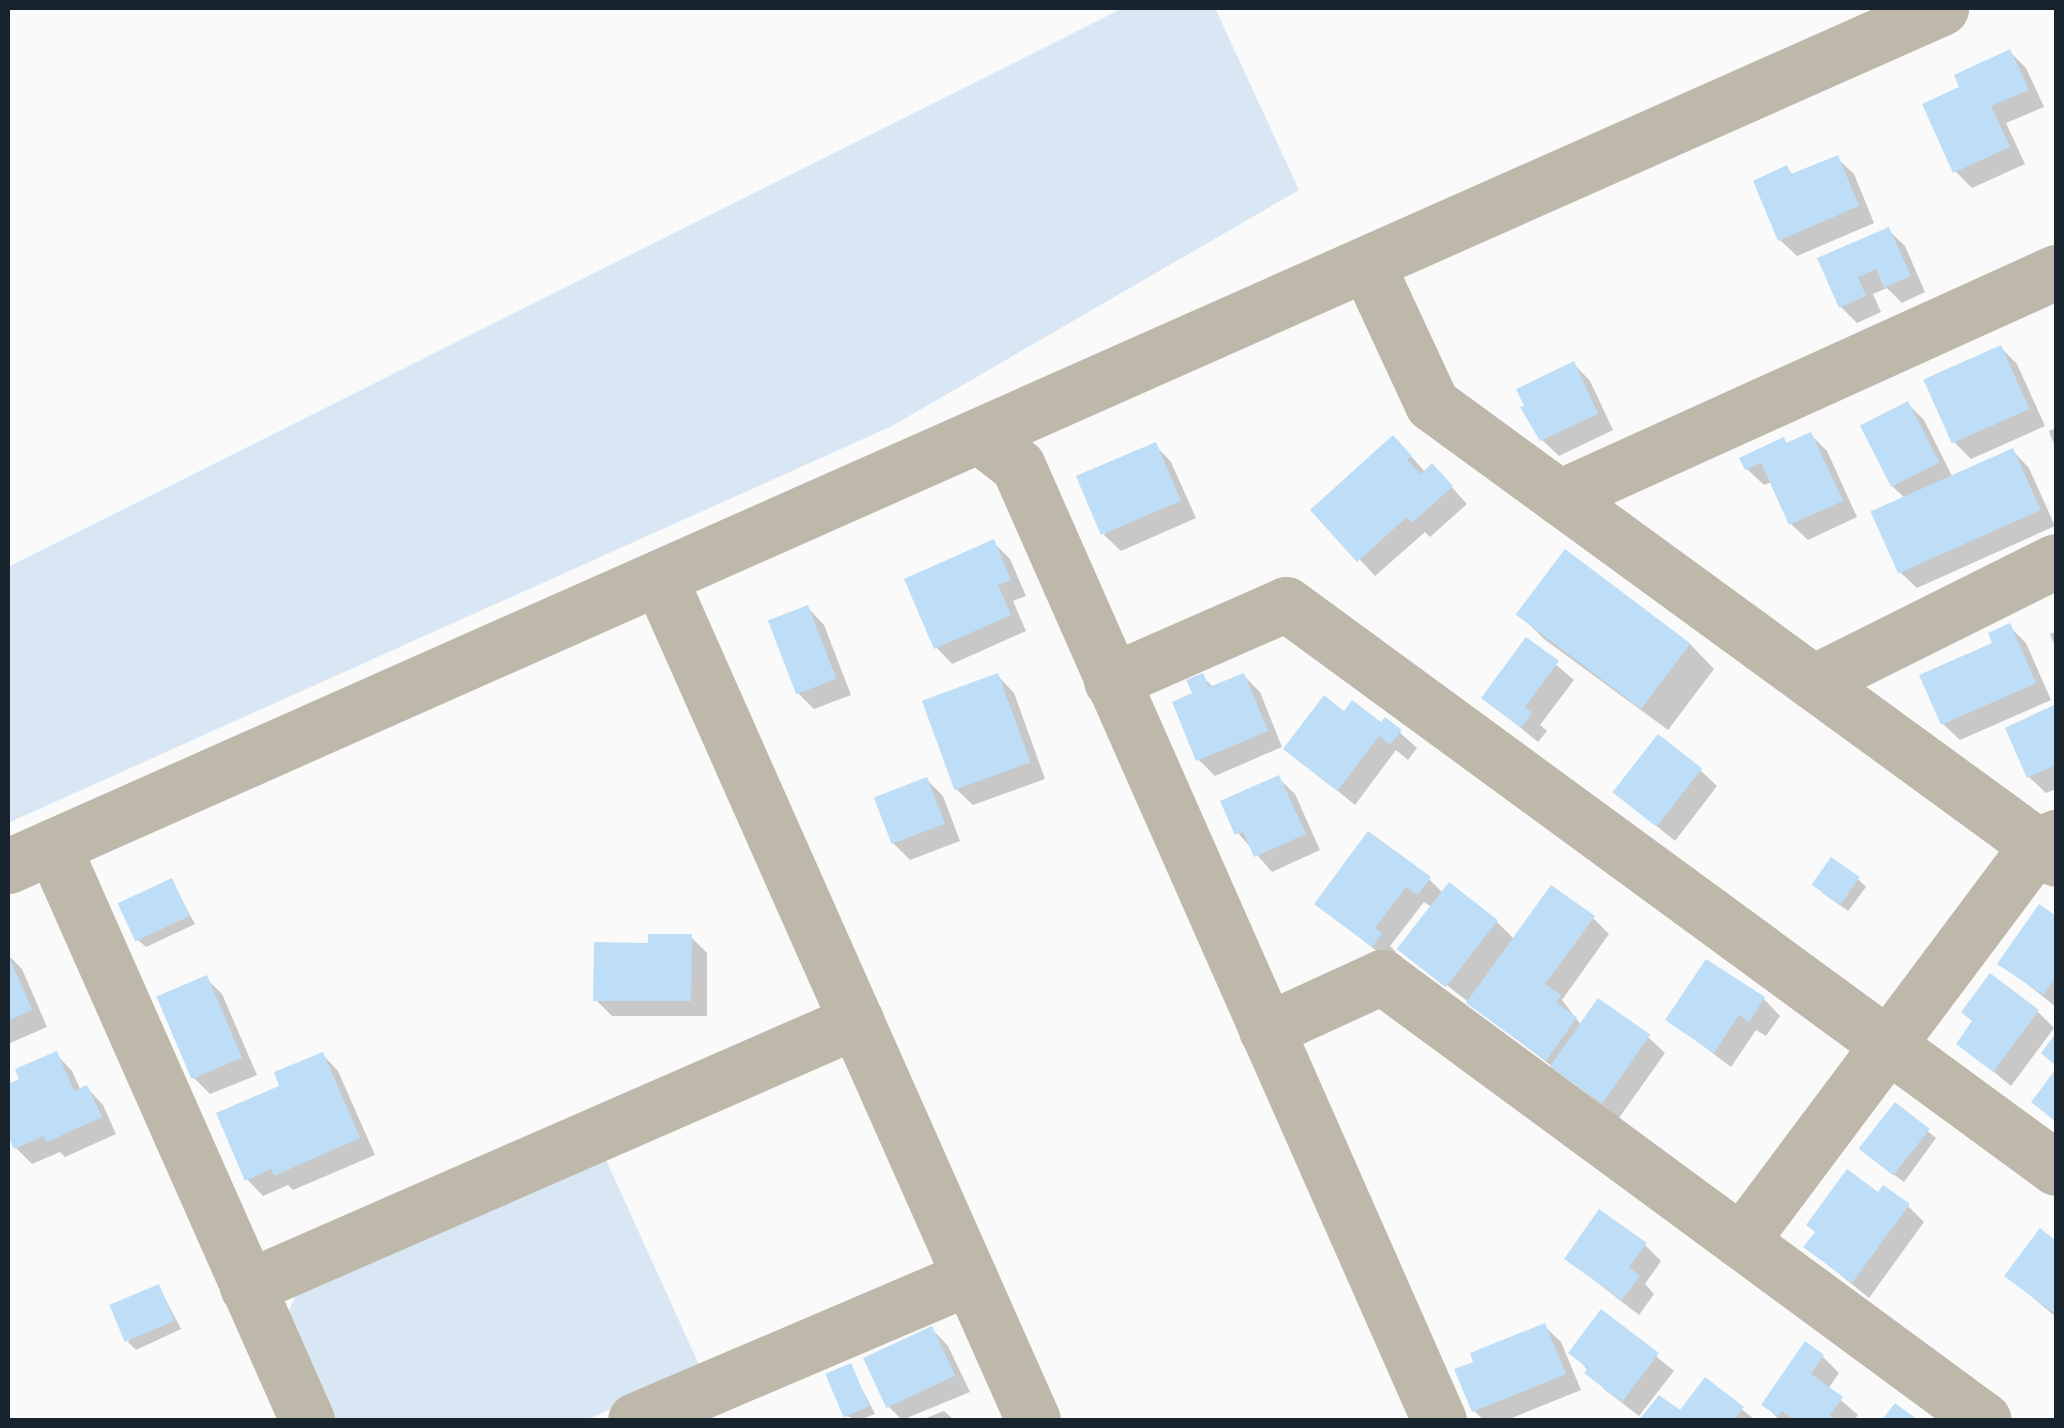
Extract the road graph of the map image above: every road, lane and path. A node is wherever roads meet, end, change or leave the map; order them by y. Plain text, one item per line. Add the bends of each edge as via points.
1 (1941, 8) edge
2 (1367, 264) junction
3 (2056, 272) edge
4 (981, 437) junction
5 (1560, 497) junction
6 (2056, 561) edge
7 (660, 579) junction
8 (1112, 681) junction
9 (1814, 682) junction
10 (2050, 847) edge
11 (30, 856) edge
12 (856, 1021) junction
13 (1266, 1030) junction
14 (1889, 1045) junction
15 (2056, 1168) edge
16 (1741, 1241) junction
17 (970, 1277) junction
18 (247, 1287) junction
19 (306, 1420) edge
20 (635, 1420) edge
21 (1034, 1420) edge
22 (1439, 1420) edge
23 (1984, 1420) edge

1 - 2 street
2 - 4 street
2 - 5 street via 1432,404
3 - 5 street
4 - 7 street
4 - 8 street via 1018,466
5 - 9 street
6 - 9 street
7 - 11 street
7 - 12 street
8 - 13 street
8 - 14 street via 1286,604
9 - 10 street
10 - 14 street
11 - 18 street
12 - 17 street
12 - 18 street
13 - 16 street via 1382,977
13 - 22 street
14 - 15 street
14 - 16 street
16 - 23 street
17 - 20 street
17 - 21 street
18 - 19 street

